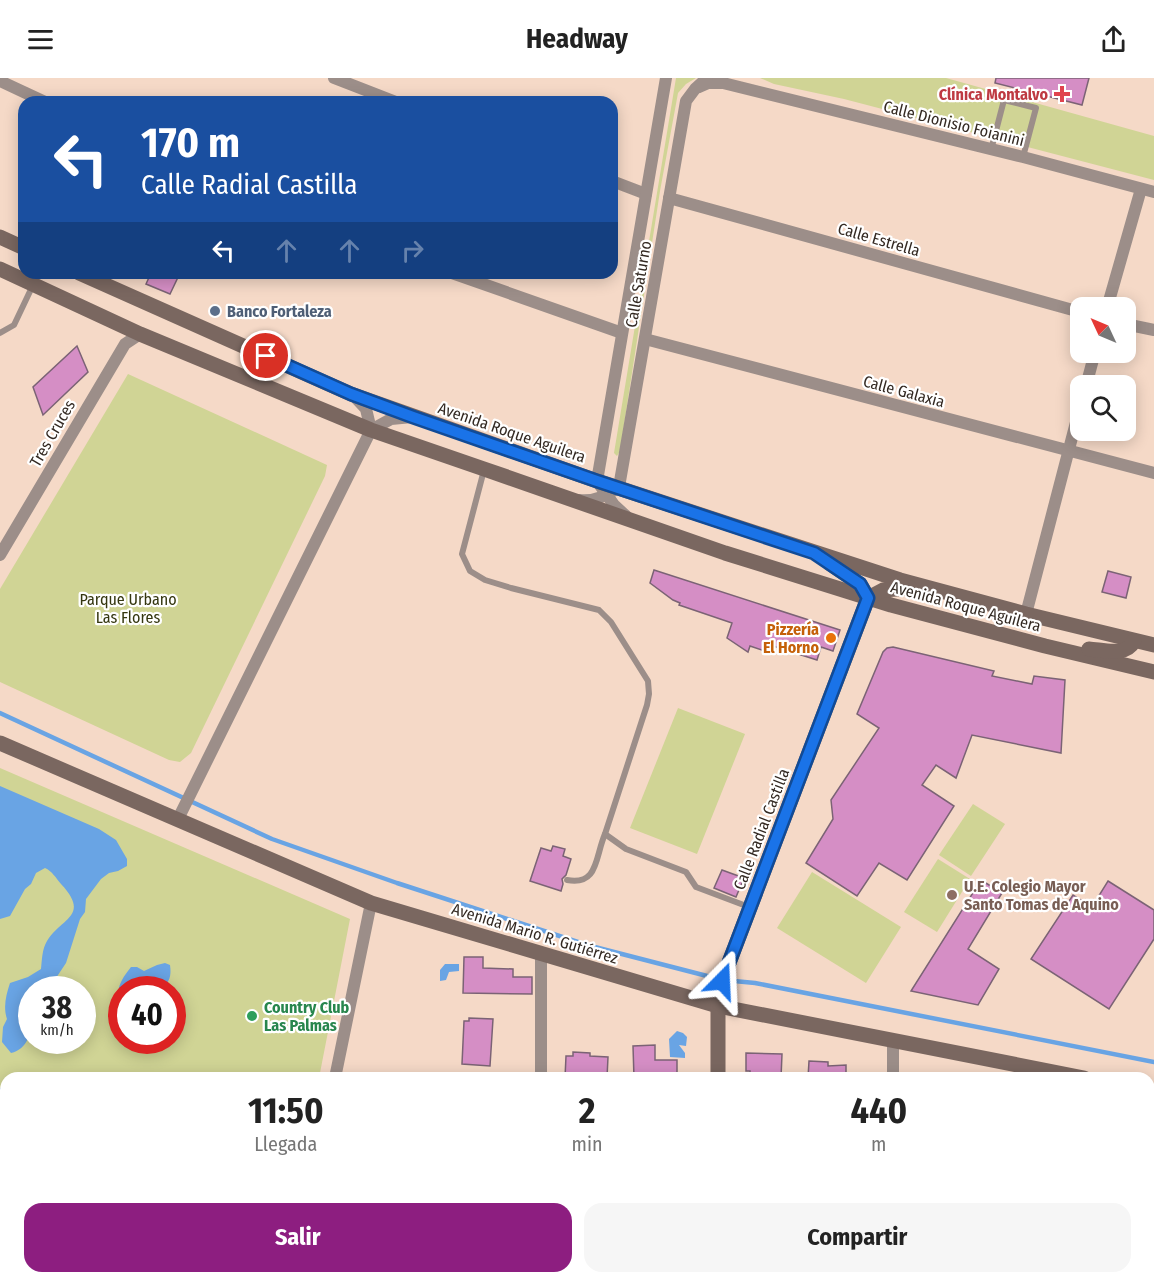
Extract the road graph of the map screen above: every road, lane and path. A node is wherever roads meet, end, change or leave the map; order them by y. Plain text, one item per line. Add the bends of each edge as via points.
1 (334, 78) edge
2 (666, 78) edge
3 (707, 78) edge
4 (730, 78) edge
5 (2, 83) edge
6 (748, 86) edge
7 (695, 89) junction
8 (31, 96) edge
9 (380, 96) edge
10 (992, 150) junction
11 (1023, 157) junction
12 (618, 183) edge
13 (1141, 189) junction
14 (1154, 192) edge
15 (646, 194) junction
16 (669, 198) junction
17 (0, 237) edge
18 (18, 245) edge
19 (0, 269) edge
20 (18, 278) edge
21 (21, 279) edge
22 (92, 279) edge
23 (469, 279) edge
24 (33, 285) junction
25 (1110, 297) edge
26 (1070, 309) edge
27 (1136, 326) edge
28 (1154, 330) edge
29 (0, 333) edge
30 (622, 333) junction
31 (140, 334) junction
32 (645, 339) junction
33 (351, 394) junction
34 (413, 417) junction
35 (371, 430) junction
36 (1071, 441) edge
37 (1068, 452) junction
38 (484, 470) junction
39 (1154, 473) edge
40 (597, 481) junction
41 (620, 487) junction
42 (606, 496) junction
43 (571, 499) junction
44 (632, 520) junction
45 (814, 553) junction
46 (0, 555) edge
47 (927, 588) junction
48 (868, 598) junction
49 (1026, 614) junction
50 (1134, 640) junction
51 (1154, 645) edge
52 (1045, 646) junction
53 (1154, 672) edge
54 (0, 743) edge
55 (180, 814) junction
56 (605, 834) junction
57 (567, 880) dead end
58 (371, 903) junction
59 (750, 907) junction
60 (541, 955) junction
61 (719, 998) junction
62 (893, 1041) junction
63 (336, 1072) edge
64 (541, 1072) edge
65 (718, 1072) edge
66 (893, 1072) edge
67 (1053, 1072) edge

1 - 9 street
2 - 15 street, Calle Saturno
3 - 7 street, Calle Saturno
4 - 6 street, Calle Dionisio Foianini
5 - 8 street
6 - 7 street, Calle Dionisio Foianini via 708,83
6 - 10 street, Calle Dionisio Foianini
7 - 16 street, Calle Saturno via 686,101
10 - 11 street, Calle Dionisio Foianini
10 - 11 lane via 1004,100 1036,108
11 - 13 street, Calle Dionisio Foianini
12 - 15 street
13 - 14 street, Calle Dionisio Foianini
13 - 25 street
15 - 30 street, Calle Saturno
16 - 26 street, Calle Estrella
16 - 32 street, Calle Saturno
17 - 18 main road
19 - 20 main road, Avenida Roque Aguilera
21 - 24 main road, Avenida Roque Aguilera
22 - 33 main road, Avenida Roque Aguilera
23 - 30 street
24 - 29 lane via 14,325
24 - 31 main road, Avenida Roque Aguilera
27 - 28 street
30 - 40 street, Calle Saturno
31 - 35 main road, Avenida Roque Aguilera
31 - 46 street, Tres Cruces via 125,344
32 - 37 street, Calle Galaxia
32 - 41 street, Calle Saturno
33 - 34 main road, Avenida Roque Aguilera
33 - 35 street via 366,409
34 - 35 street via 391,419
34 - 40 main road, Avenida Roque Aguilera
35 - 38 main road, Avenida Roque Aguilera
35 - 55 street
36 - 37 street
37 - 39 street, Calle Galaxia
37 - 49 street
38 - 43 main road, Avenida Roque Aguilera
38 - 56 lane via 462,554 470,571 511,588 600,610 648,681 646,705
40 - 41 main road, Avenida Roque Aguilera
40 - 42 street
41 - 42 street
41 - 45 main road, Avenida Roque Aguilera
42 - 43 street via 584,501
42 - 44 street
43 - 44 main road, Avenida Roque Aguilera
44 - 48 main road, Avenida Roque Aguilera
45 - 47 main road, Avenida Roque Aguilera
45 - 48 main road via 860,584
47 - 48 main road via 883,590
47 - 49 main road, Avenida Roque Aguilera
48 - 52 main road, Avenida Roque Aguilera
48 - 59 main road, Calle Radial Castilla
49 - 50 main road, Avenida Roque Aguilera
50 - 51 main road, Avenida Roque Aguilera
50 - 52 main road via 1123,652
52 - 53 main road, Avenida Roque Aguilera
54 - 55 main road, Avenida Mario R. Gutiérrez
55 - 58 main road, Avenida Mario R. Gutiérrez
56 - 57 lane via 590,876 578,882
56 - 59 lane via 626,849 686,872 696,886
58 - 60 main road, Avenida Mario R. Gutiérrez
58 - 63 street
59 - 61 main road, Calle Radial Castilla
60 - 61 main road, Avenida Mario R. Gutiérrez
60 - 64 street
61 - 62 main road, Avenida Mario R. Gutiérrez
61 - 65 main road, Calle Radial Castilla
62 - 66 street
62 - 67 main road, Avenida Mario R. Gutiérrez

